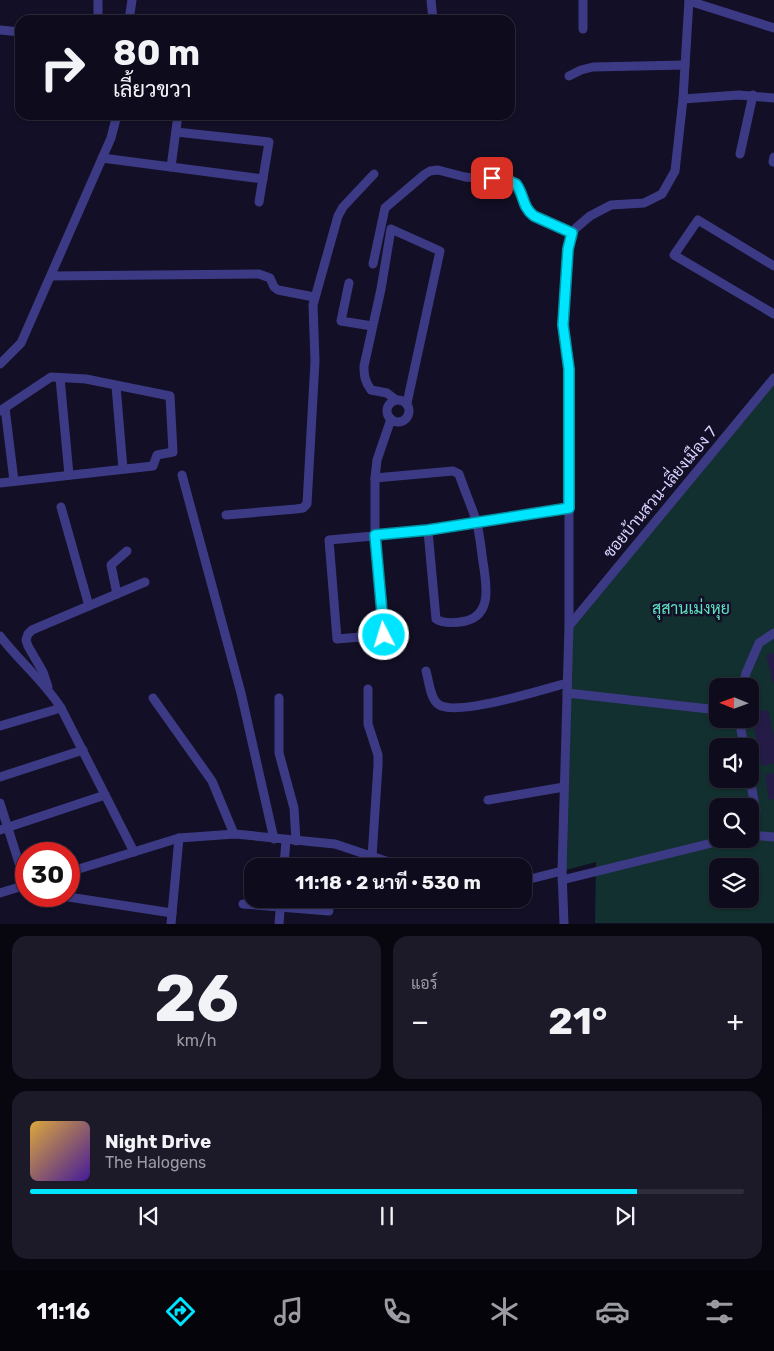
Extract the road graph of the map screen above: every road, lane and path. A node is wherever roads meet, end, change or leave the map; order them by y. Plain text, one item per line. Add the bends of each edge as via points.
1 (98, 0) edge
2 (132, 0) edge
3 (431, 0) edge
4 (583, 0) edge
5 (689, 1) edge
6 (98, 15) edge
7 (130, 15) edge
8 (432, 15) edge
9 (774, 28) edge
10 (583, 29) dead end
11 (0, 30) edge
12 (15, 32) edge
13 (685, 65) junction
14 (569, 76) dead end
15 (752, 96) junction
16 (774, 98) edge
17 (683, 99) junction
18 (116, 120) edge
19 (177, 120) edge
20 (176, 132) junction
21 (740, 154) dead end
22 (102, 158) junction
23 (171, 167) junction
24 (374, 174) dead end
25 (263, 179) junction
26 (259, 202) dead end
27 (572, 233) junction
28 (373, 264) dead end
29 (774, 266) edge
30 (51, 276) junction
31 (349, 283) dead end
32 (314, 297) junction
33 (774, 314) edge
34 (372, 326) junction
35 (0, 364) edge
36 (60, 378) junction
37 (774, 378) edge
38 (116, 386) junction
39 (396, 400) junction
40 (406, 403) junction
41 (2, 409) edge
42 (391, 419) junction
43 (123, 469) junction
44 (68, 475) junction
45 (182, 475) dead end
46 (375, 478) junction
47 (14, 481) junction
48 (0, 483) edge
49 (61, 507) dead end
50 (569, 508) junction
51 (226, 515) dead end
52 (476, 522) junction
53 (428, 530) junction
54 (375, 535) junction
55 (127, 551) dead end
56 (144, 582) dead end
57 (117, 594) junction
58 (90, 606) junction
59 (569, 626) junction
60 (774, 633) edge
61 (0, 636) edge
62 (426, 672) dead end
63 (745, 678) edge
64 (567, 683) junction
65 (368, 689) dead end
66 (50, 692) junction
67 (567, 693) junction
68 (153, 698) dead end
69 (279, 698) dead end
70 (61, 708) junction
71 (709, 709) edge
72 (0, 726) edge
73 (83, 750) junction
74 (0, 777) edge
75 (564, 787) junction
76 (105, 795) junction
77 (488, 800) dead end
78 (0, 803) edge
79 (4, 829) edge
80 (234, 834) junction
81 (759, 836) edge
82 (774, 837) edge
83 (179, 838) junction
84 (274, 839) junction
85 (286, 840) junction
86 (296, 841) junction
87 (709, 843) edge
88 (134, 852) junction
89 (15, 857) edge
90 (372, 857) junction
91 (285, 858) edge
92 (375, 858) edge
93 (80, 869) edge
94 (562, 875) junction
95 (532, 880) edge
96 (15, 888) edge
97 (0, 893) edge
98 (80, 899) edge
99 (280, 908) edge
100 (311, 908) edge
101 (329, 911) dead end
102 (172, 913) junction
103 (171, 924) edge
104 (279, 924) edge
105 (564, 924) edge

1 - 6 street
2 - 7 street
3 - 8 street
4 - 10 street
5 - 9 street
5 - 13 street
11 - 12 street
13 - 14 street via 593,68
13 - 17 street
15 - 16 street
15 - 17 street
15 - 21 street
17 - 27 street via 675,171 662,194 644,203 611,205 590,216
18 - 22 street
19 - 20 street
20 - 23 street
20 - 25 street via 269,142
22 - 23 street
22 - 30 street
23 - 25 street
24 - 32 street via 338,216
25 - 26 street
27 - 28 street via 529,212 518,187 512,182 434,170 385,208
27 - 50 street via 563,325 569,369
29 - 33 street via 698,220 674,255
30 - 32 street via 259,274 270,278 278,290
30 - 35 street via 20,343
31 - 34 street via 341,321
32 - 51 street via 315,361 307,504 296,509
34 - 39 street via 364,380 371,390 387,393
34 - 40 street via 391,229 440,252
36 - 38 street via 86,379
36 - 41 street via 52,377
36 - 44 street
37 - 59 street, ซอยบ้านสวน-เลี่ยงเมือง 7
38 - 43 street
38 - 43 street via 170,396 173,452 157,455 153,466
39 - 40 street
39 - 42 street via 388,406 387,413
40 - 42 street via 410,410 408,417 401,422
41 - 47 street
42 - 46 street via 377,460
43 - 44 street
44 - 47 street
45 - 84 street via 241,693
46 - 52 street via 457,472
46 - 54 street
47 - 48 street
49 - 58 street
50 - 52 street
50 - 59 street
52 - 53 street
52 - 53 street via 486,596 476,617 460,622 436,619
53 - 54 street
54 - 54 street via 329,540 336,639 384,635
55 - 57 street via 111,565
56 - 57 street
57 - 58 street
58 - 66 street via 28,634 28,646
59 - 64 street
60 - 63 street via 759,643
61 - 66 street
62 - 64 street via 438,704 458,709
64 - 67 street
65 - 90 street via 368,724 378,755
66 - 70 street
67 - 71 street
67 - 75 street
68 - 80 street via 212,781
69 - 86 street via 280,753 294,808
70 - 72 street
70 - 73 street
73 - 74 street
73 - 76 street
75 - 77 street
75 - 94 street
76 - 79 street
76 - 88 street
78 - 79 street
79 - 89 street
80 - 83 street
80 - 84 street
81 - 82 street
83 - 88 street
83 - 102 street
84 - 85 street
85 - 86 street
85 - 91 street
86 - 90 street via 336,844
87 - 94 street
88 - 93 street
90 - 92 street
94 - 95 street
94 - 105 street
96 - 97 street
98 - 102 street
99 - 104 street
100 - 101 street
102 - 103 street

